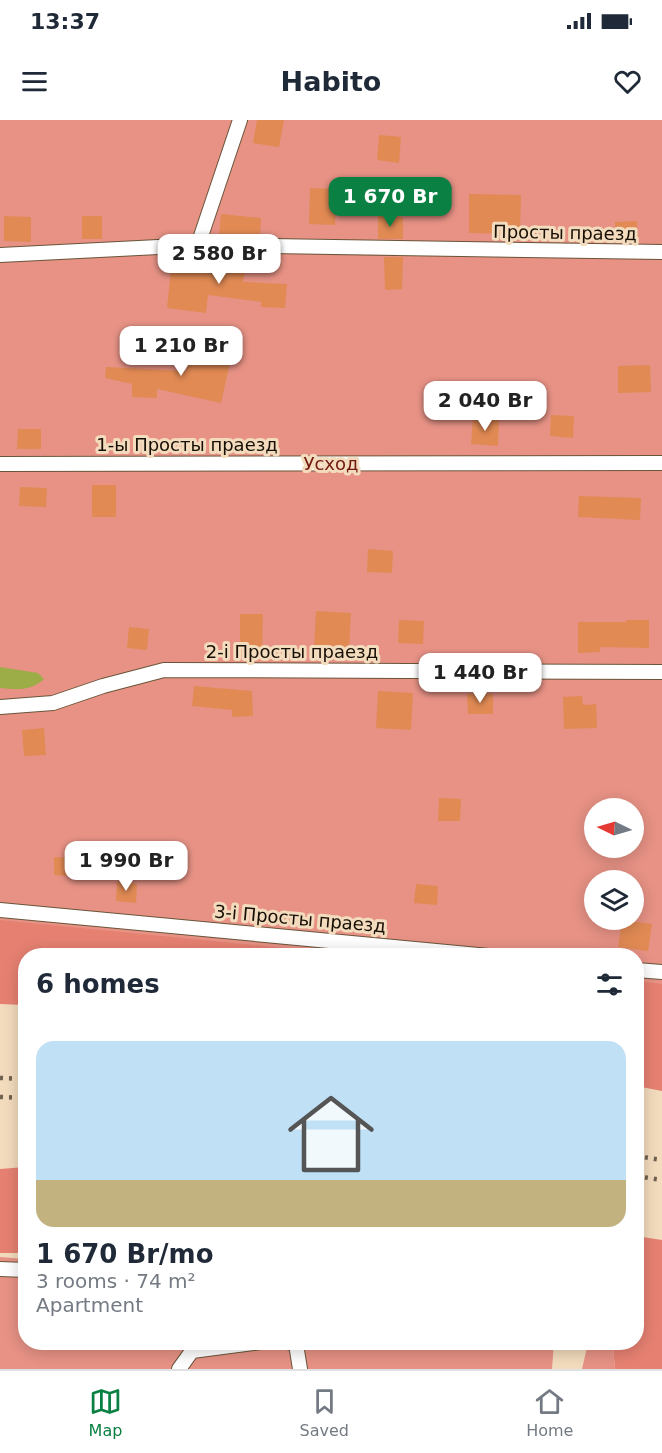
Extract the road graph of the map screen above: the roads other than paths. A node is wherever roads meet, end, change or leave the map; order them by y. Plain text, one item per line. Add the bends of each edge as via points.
1 (240, 120) edge
2 (198, 245) junction
3 (662, 252) edge
4 (0, 255) edge
5 (662, 463) edge
6 (0, 464) edge
7 (662, 672) edge
8 (0, 707) edge
9 (0, 910) edge
10 (404, 948) edge
11 (644, 971) edge
12 (662, 972) edge
13 (0, 1269) edge
14 (18, 1270) edge
15 (200, 1350) edge
16 (294, 1350) edge
17 (179, 1369) edge
18 (300, 1369) edge

1 - 2 lane
2 - 3 lane, Просты праезд
2 - 4 lane, Просты праезд
5 - 6 lane, 1-ы Просты праезд
7 - 8 lane, 2-і Просты праезд via 164,670 53,703
9 - 10 lane, 3-і Просты праезд
11 - 12 lane
13 - 14 lane
15 - 17 lane via 192,1351
16 - 18 lane

